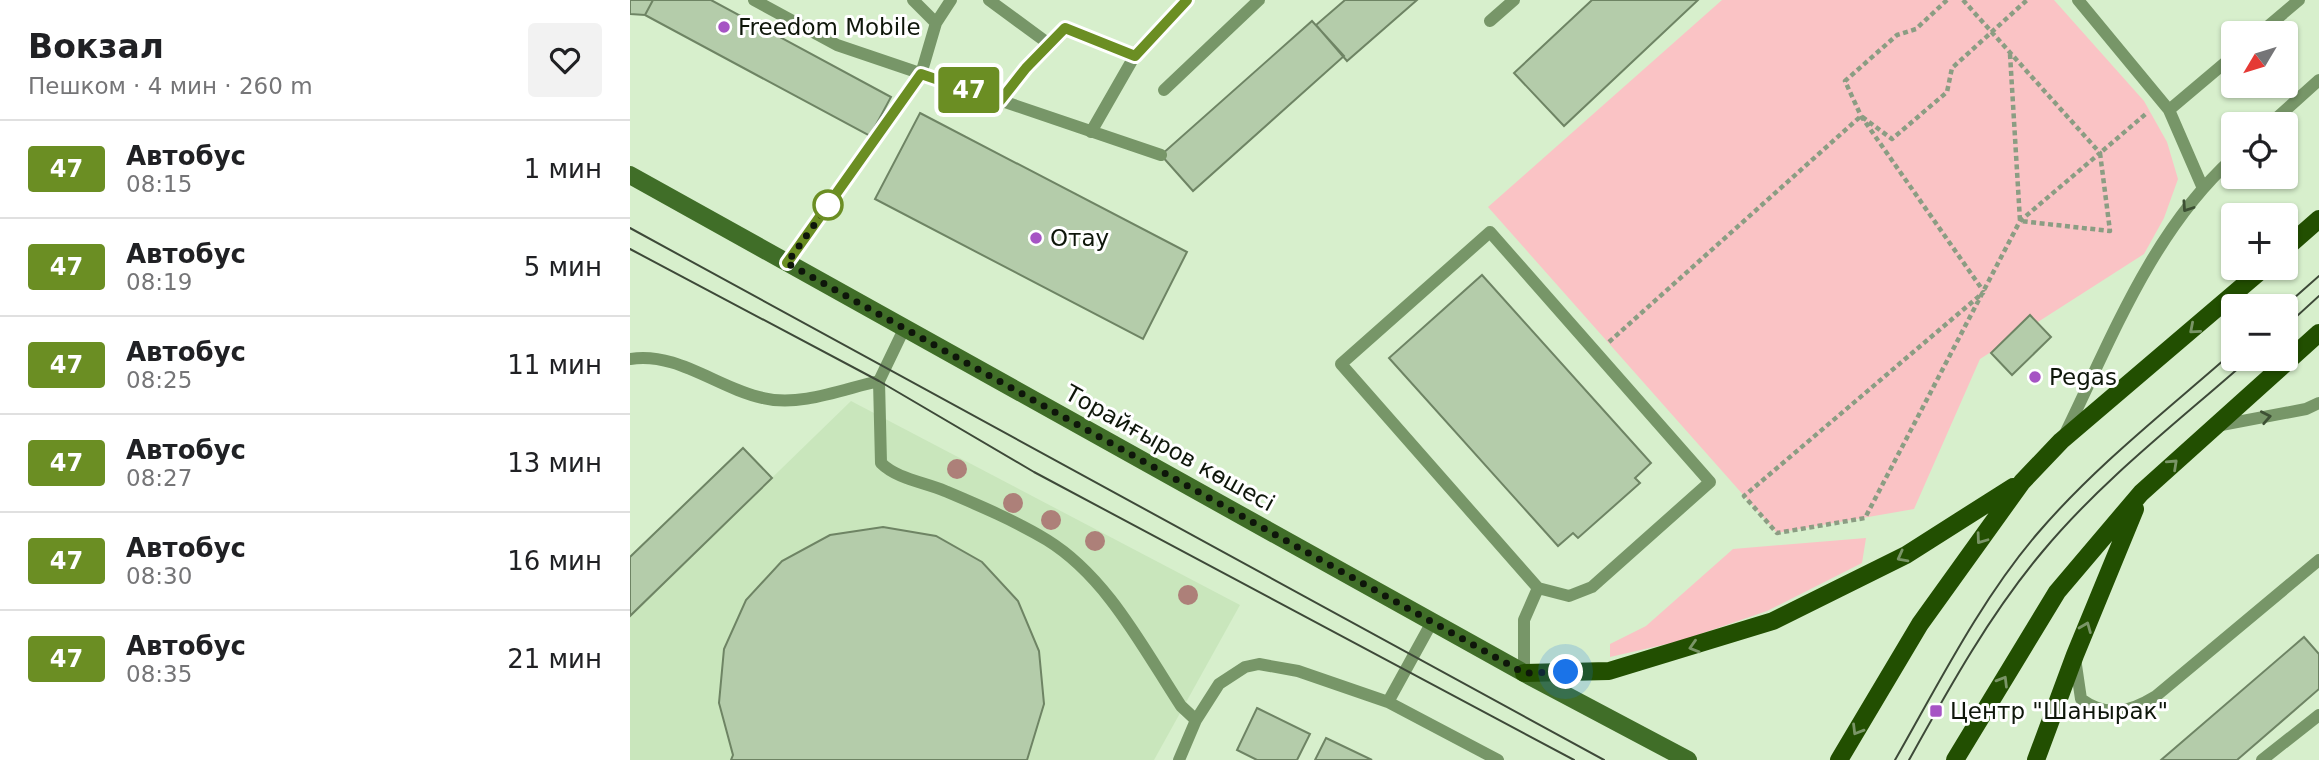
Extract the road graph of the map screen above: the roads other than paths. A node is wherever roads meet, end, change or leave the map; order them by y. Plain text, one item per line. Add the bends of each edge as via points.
1 (754, 0) edge
2 (913, 0) edge
3 (951, 0) edge
4 (989, 0) edge
5 (1187, 0) edge
6 (1259, 0) edge
7 (1514, 0) edge
8 (2078, 0) edge
9 (2299, 0) edge
10 (1490, 21) dead end
11 (2274, 21) edge
12 (936, 23) junction
13 (1049, 44) junction
14 (1135, 56) junction
15 (2221, 66) edge
16 (921, 74) junction
17 (2319, 80) edge
18 (1164, 90) dead end
19 (1000, 101) junction
20 (2169, 110) junction
21 (2283, 112) edge
22 (1091, 132) junction
23 (1161, 155) dead end
24 (2221, 169) edge
25 (630, 175) edge
26 (2202, 186) junction
27 (2319, 219) edge
28 (2298, 237) edge
29 (787, 263) junction
30 (2250, 280) edge
31 (904, 329) junction
32 (2319, 333) edge
33 (630, 359) edge
34 (879, 381) junction
35 (2319, 403) edge
36 (2312, 410) edge
37 (2212, 427) junction
38 (2061, 441) junction
39 (2022, 482) junction
40 (2141, 493) junction
41 (2319, 560) edge
42 (1538, 588) junction
43 (1432, 622) junction
44 (2075, 655) junction
45 (1524, 673) junction
46 (1388, 702) junction
47 (2319, 715) edge
48 (1196, 720) junction
49 (1179, 760) edge
50 (1498, 760) edge
51 (1688, 760) edge
52 (1839, 760) edge
53 (1955, 760) edge
54 (2036, 760) edge
55 (2262, 760) edge

1 - 16 lane via 837,45
2 - 12 lane
3 - 12 lane
4 - 13 lane
5 - 14 lane
6 - 18 lane
7 - 10 lane
8 - 20 lane
9 - 11 lane
12 - 16 lane
13 - 14 lane via 1065,28
13 - 19 lane
14 - 22 lane
15 - 20 lane
16 - 19 lane
16 - 29 lane
17 - 21 lane
19 - 22 lane
20 - 26 lane
22 - 23 lane
24 - 26 lane
25 - 29 main road, Торайғыров көшесі
26 -> 38 lane via 2147,266
27 - 28 main road
29 - 31 main road, Торайғыров көшесі
30 -> 38 main road
31 - 34 lane
31 - 43 main road, Торайғыров көшесі
32 - 37 main road
33 - 34 lane via 668,361 762,398 792,401
34 - 48 lane via 881,463 1046,540 1080,564 1104,591 1181,706
35 - 36 lane
37 -> 36 lane
40 -> 37 main road
38 - 39 main road
39 -> 45 main road via 1906,555 1773,621 1609,671
39 -> 52 main road via 1920,624
44 -> 40 main road
53 -> 40 main road via 2057,592
41 - 44 lane via 2137,707 2096,710 2081,699
42 - 42 lane via 1569,596 1592,587 1710,482 1490,232 1341,364
42 - 45 lane via 1524,620
43 - 45 main road, Торайғыров көшесі
43 - 46 lane
44 - 54 main road
45 - 51 main road, Торайғыров көшесі
46 - 48 lane via 1298,671 1259,664 1245,667 1219,684
46 - 50 lane
47 - 55 lane
48 - 49 lane

